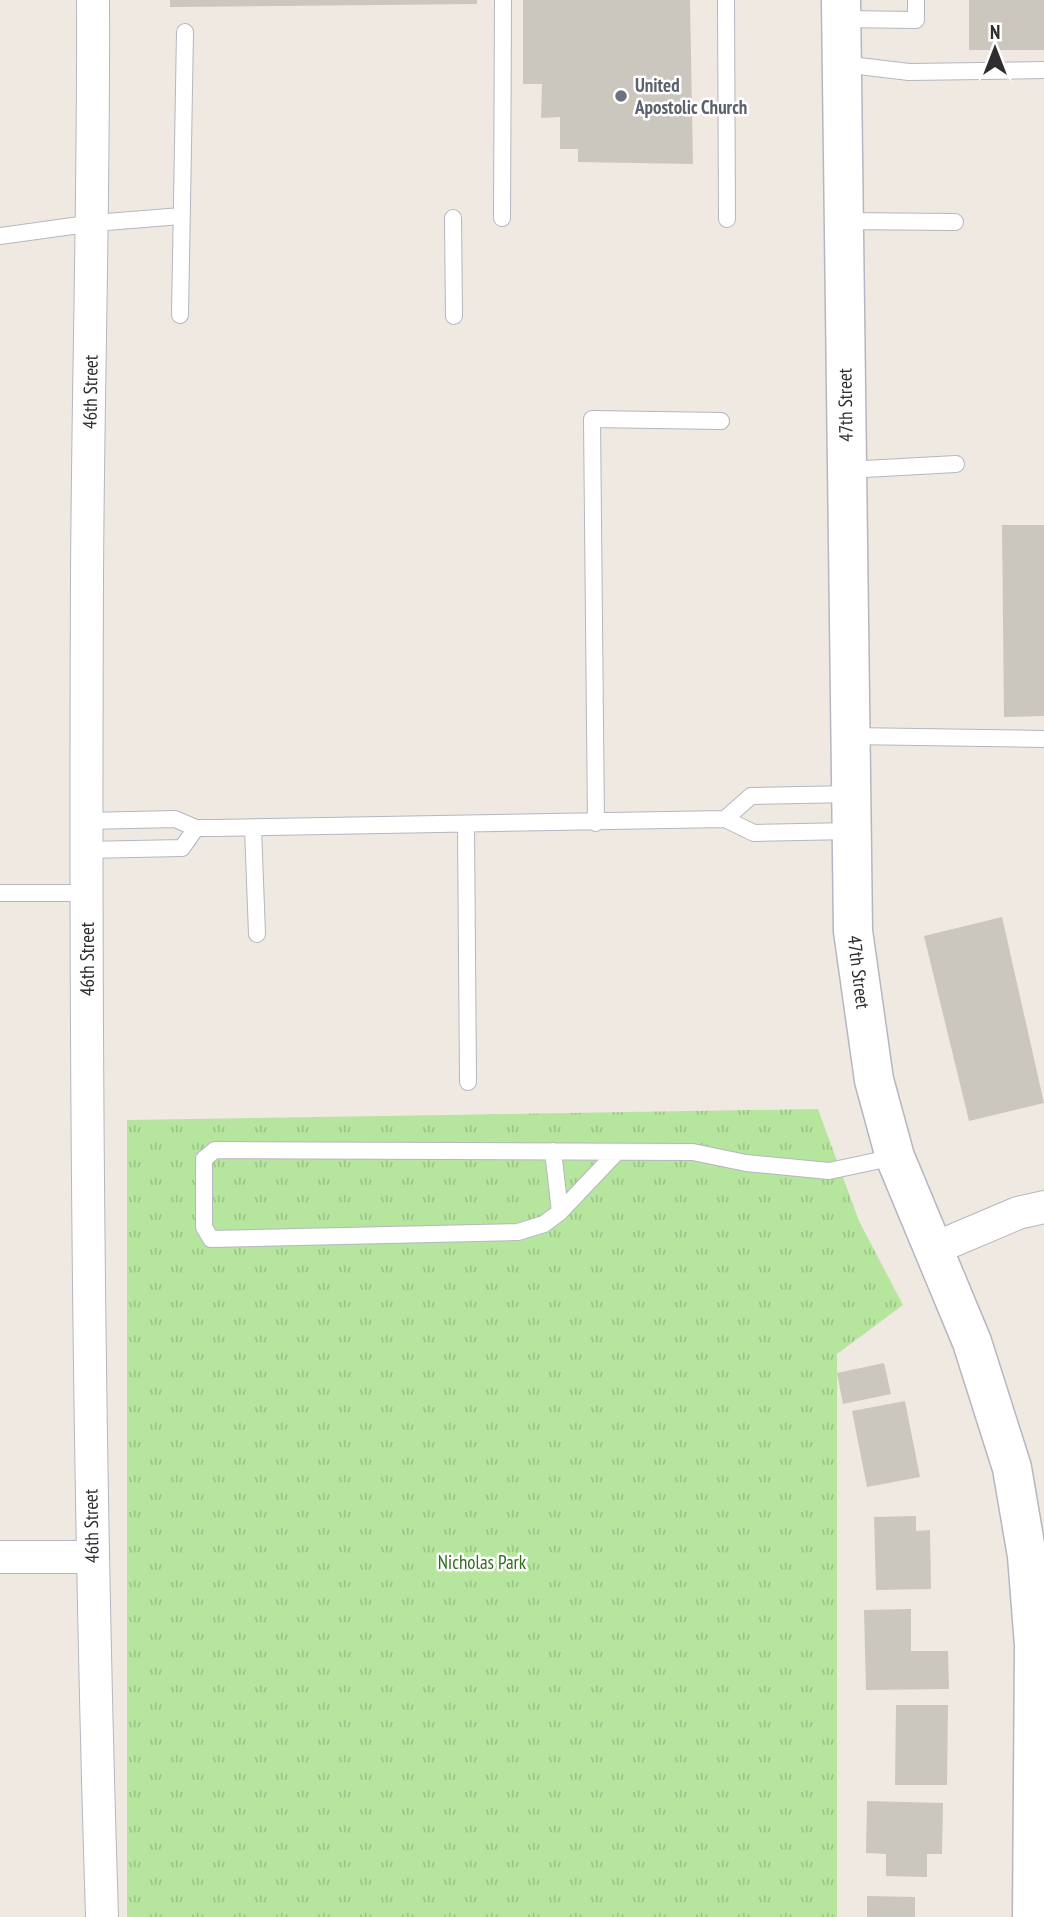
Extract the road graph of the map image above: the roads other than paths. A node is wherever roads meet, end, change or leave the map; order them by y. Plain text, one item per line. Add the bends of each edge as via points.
1 (93, 0) edge
2 (503, 0) edge
3 (726, 0) edge
4 (916, 0) edge
5 (841, 10) edge
6 (185, 33) dead end
7 (842, 64) junction
8 (1044, 70) edge
9 (181, 216) junction
10 (453, 218) dead end
11 (502, 218) dead end
12 (727, 219) dead end
13 (844, 221) junction
14 (955, 222) dead end
15 (94, 223) junction
16 (0, 236) edge
17 (180, 314) dead end
18 (454, 316) dead end
19 (721, 421) dead end
20 (956, 464) dead end
21 (846, 470) junction
22 (851, 736) junction
23 (1044, 739) edge
24 (852, 794) junction
25 (725, 819) junction
26 (596, 823) junction
27 (466, 826) junction
28 (196, 828) junction
29 (253, 828) junction
30 (851, 831) junction
31 (86, 836) junction
32 (0, 893) edge
33 (87, 893) junction
34 (257, 934) dead end
35 (468, 1082) dead end
36 (553, 1151) junction
37 (616, 1153) junction
38 (895, 1157) junction
39 (1044, 1208) edge
40 (559, 1212) junction
41 (933, 1249) junction
42 (91, 1557) junction
43 (0, 1558) edge
44 (102, 1917) edge
45 (1032, 1917) edge

1 - 15 street, 46th Street
2 - 11 lane
3 - 12 lane
4 - 5 lane via 916,20
5 - 7 street, 47th Street
6 - 9 lane
7 - 8 lane via 909,72
7 - 13 street, 47th Street
9 - 15 lane
9 - 17 lane
10 - 18 lane
13 - 14 lane
13 - 21 street, 47th Street
15 - 16 lane
15 - 31 street, 46th Street
19 - 26 lane via 592,419
20 - 21 lane
21 - 22 street, 47th Street
22 - 23 lane
22 - 24 street, 47th Street
24 - 25 lane via 751,796
24 - 30 street, 47th Street
25 - 26 lane
25 - 30 lane via 754,833
26 - 27 lane
27 - 29 lane
27 - 35 lane
28 - 29 lane
28 - 31 lane via 175,818
28 - 31 lane via 182,848
29 - 34 lane
30 - 38 street, 47th Street via 853,931 874,1080
31 - 33 street, 46th Street
32 - 33 lane
33 - 42 street, 46th Street
36 - 37 lane
36 - 40 lane
36 - 40 lane via 215,1150 204,1159 204,1227 211,1239 518,1232 544,1224
37 - 38 lane via 693,1152 746,1163 829,1171
37 - 40 lane
38 - 41 street, 47th Street
39 - 41 street via 1018,1213
41 - 45 street, 47th Street via 1001,1426 1027,1556 1034,1645
42 - 43 street
42 - 44 street, 46th Street

